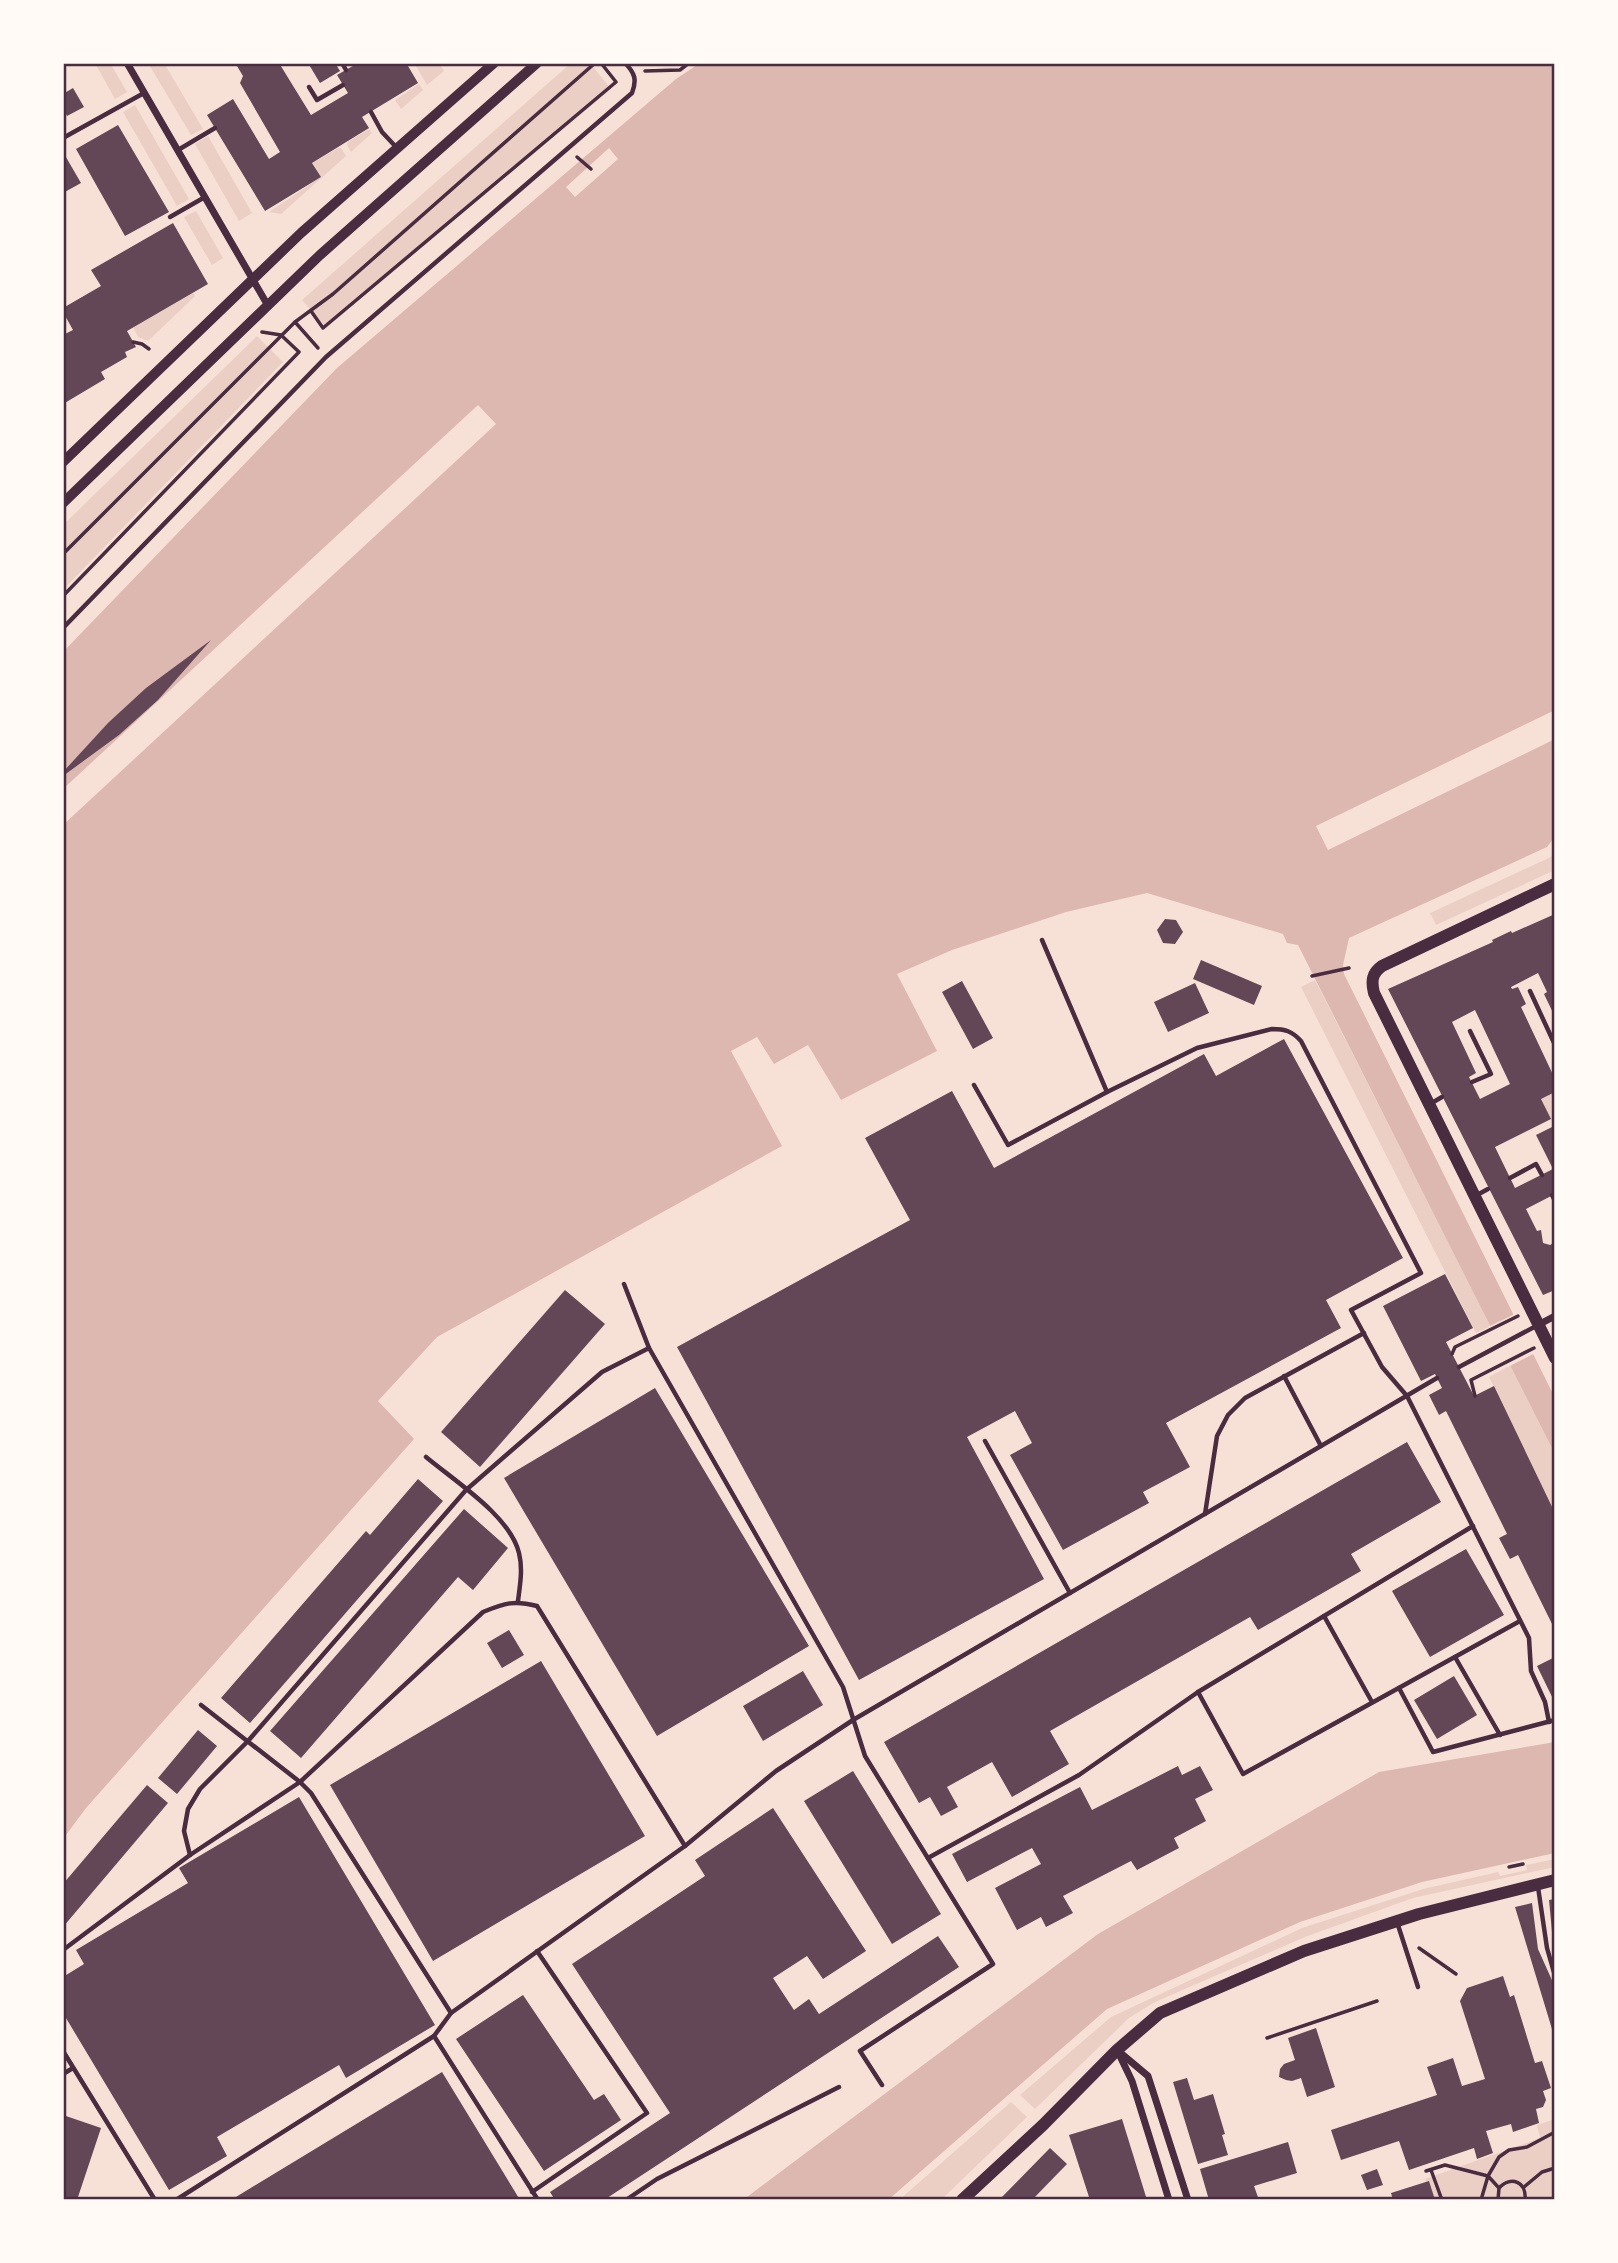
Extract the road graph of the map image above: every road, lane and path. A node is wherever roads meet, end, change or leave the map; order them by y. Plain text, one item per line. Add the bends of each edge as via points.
1 (127, 63) edge
2 (342, 63) edge
3 (494, 63) edge
4 (537, 63) edge
5 (595, 63) edge
6 (601, 63) edge
7 (625, 63) edge
8 (689, 63) edge
9 (346, 70) dead end
10 (633, 71) junction
11 (343, 85) dead end
12 (309, 87) dead end
13 (145, 93) junction
14 (371, 112) dead end
15 (215, 128) dead end
16 (63, 138) edge
17 (397, 148) junction
18 (178, 150) junction
19 (578, 157) dead end
20 (590, 169) dead end
21 (205, 197) junction
22 (170, 218) dead end
23 (252, 279) junction
24 (267, 304) junction
25 (311, 311) junction
26 (295, 322) junction
27 (260, 332) dead end
28 (281, 335) junction
29 (133, 342) dead end
30 (314, 344) dead end
31 (149, 349) dead end
32 (63, 462) edge
33 (63, 503) edge
34 (63, 554) edge
35 (63, 596) edge
36 (63, 628) edge
37 (1555, 884) edge
38 (1042, 940) dead end
39 (1349, 968) dead end
40 (1312, 976) dead end
41 (1530, 991) dead end
42 (1470, 1031) dead end
43 (1555, 1045) edge
44 (1472, 1082) dead end
45 (974, 1085) dead end
46 (1107, 1092) junction
47 (1442, 1097) dead end
48 (1429, 1105) junction
49 (1542, 1175) dead end
50 (1510, 1178) dead end
51 (1488, 1189) dead end
52 (1474, 1196) junction
53 (624, 1284) dead end
54 (1555, 1316) edge
55 (1517, 1317) dead end
56 (1538, 1325) junction
57 (1364, 1333) junction
58 (649, 1348) junction
59 (1533, 1349) dead end
60 (1452, 1354) dead end
61 (1555, 1358) edge
62 (1459, 1367) dead end
63 (1284, 1377) junction
64 (1437, 1378) dead end
65 (1407, 1396) junction
66 (1475, 1396) dead end
67 (985, 1441) dead end
68 (1321, 1446) junction
69 (426, 1458) dead end
70 (466, 1490) junction
71 (1205, 1514) junction
72 (1473, 1526) junction
73 (1070, 1593) junction
74 (519, 1601) junction
75 (1324, 1616) junction
76 (1520, 1621) junction
77 (1455, 1657) junction
78 (1399, 1688) junction
79 (1198, 1692) junction
80 (1372, 1702) junction
81 (201, 1705) dead end
82 (853, 1720) junction
83 (1552, 1721) edge
84 (1500, 1735) junction
85 (248, 1741) junction
86 (300, 1782) junction
87 (685, 1846) junction
88 (190, 1855) junction
89 (928, 1858) junction
90 (1523, 1864) dead end
91 (1509, 1867) dead end
92 (1555, 1880) edge
93 (1537, 1883) junction
94 (1396, 1922) junction
95 (1417, 1941) dead end
96 (63, 1950) edge
97 (537, 1951) junction
98 (1456, 1975) dead end
99 (1555, 1976) edge
100 (1418, 1987) dead end
101 (1377, 2001) dead end
102 (451, 2013) junction
103 (434, 2036) junction
104 (1267, 2038) dead end
105 (1117, 2050) junction
106 (63, 2051) edge
107 (74, 2068) junction
108 (63, 2074) edge
109 (882, 2085) dead end
110 (839, 2087) dead end
111 (1555, 2132) edge
112 (1555, 2168) edge
113 (1488, 2176) junction
114 (1499, 2188) junction
115 (1524, 2188) junction
116 (532, 2192) junction
117 (155, 2200) edge
118 (176, 2200) edge
119 (538, 2200) edge
120 (626, 2200) edge
121 (962, 2200) edge
122 (1170, 2200) edge
123 (1188, 2200) edge
124 (1442, 2200) edge
125 (1481, 2200) edge
126 (1498, 2200) edge
127 (1525, 2200) edge

1 - 13 street
2 - 9 lane
3 - 17 street
4 - 24 street
5 - 25 path
6 - 25 path via 616,82 323,328
7 - 10 lane
8 - 10 path via 680,70
10 - 36 lane via 636,83 632,93 326,357
11 - 12 lane via 317,100
13 - 16 lane
13 - 18 street
14 - 17 lane
15 - 18 lane
17 - 23 street
18 - 21 street
19 - 20 path
21 - 22 lane
21 - 23 street
23 - 24 street
23 - 32 street
24 - 33 street
25 - 26 path
26 - 28 path
26 - 30 path
27 - 28 path
28 - 34 path
28 - 35 path via 299,352
29 - 31 path
37 - 48 main road via 1375,971 1374,993
38 - 46 lane
39 - 40 path
41 - 43 lane
42 - 44 lane via 1490,1074
45 - 46 lane via 1009,1145
46 - 57 lane via 1197,1048 1272,1030 1295,1034 1421,1273 1351,1310
47 - 48 lane
48 - 52 main road
49 - 50 lane via 1536,1164
51 - 52 lane
52 - 56 main road
53 - 58 lane
54 - 56 street
55 - 60 path via 1455,1347
56 - 61 main road
56 - 62 lane
57 - 63 lane
57 - 65 lane via 1382,1367
58 - 70 lane via 602,1372
58 - 82 lane via 843,1687
59 - 66 path via 1471,1380
63 - 68 lane
63 - 71 lane via 1245,1398 1228,1415 1217,1436
64 - 65 lane
65 - 68 lane
65 - 72 lane
67 - 73 lane
68 - 71 lane
69 - 70 lane
70 - 74 lane via 512,1533 521,1569
70 - 85 lane
71 - 73 lane
72 - 75 lane
72 - 76 lane
73 - 82 lane
74 - 86 lane via 483,1612
74 - 87 lane via 537,1606
75 - 79 lane
75 - 80 lane
76 - 77 lane
76 - 83 lane via 1529,1638 1531,1671
77 - 78 lane
77 - 84 lane
78 - 80 lane
78 - 84 lane via 1433,1752
79 - 80 lane via 1244,1774
79 - 89 lane via 1079,1775
81 - 85 lane
82 - 87 lane via 776,1771
82 - 89 lane via 864,1756
83 - 84 lane
85 - 86 lane
85 - 88 lane via 200,1789 188,1809 184,1831
86 - 88 lane
86 - 102 lane
87 - 97 lane
88 - 96 lane
89 - 109 lane via 993,1964 860,2051
90 - 91 path
92 - 93 main road
93 - 94 main road
93 - 99 lane
94 - 100 lane
94 - 105 main road via 1304,1951 1160,2013
95 - 98 path via 1419,1949
97 - 102 lane
97 - 116 lane via 647,2113
101 - 104 path
102 - 103 lane
103 - 116 lane
103 - 118 lane
105 - 121 main road
105 - 122 street via 1132,2081
105 - 123 street via 1148,2076
106 - 107 lane
107 - 108 lane
107 - 117 lane
110 - 120 lane via 657,2179
111 - 113 path via 1527,2147 1508,2150
112 - 115 path via 1542,2172
113 - 114 path
113 - 124 path via 1446,2165 1429,2171
113 - 125 path
114 - 115 path via 1511,2180
114 - 126 path
115 - 127 path
116 - 119 lane

